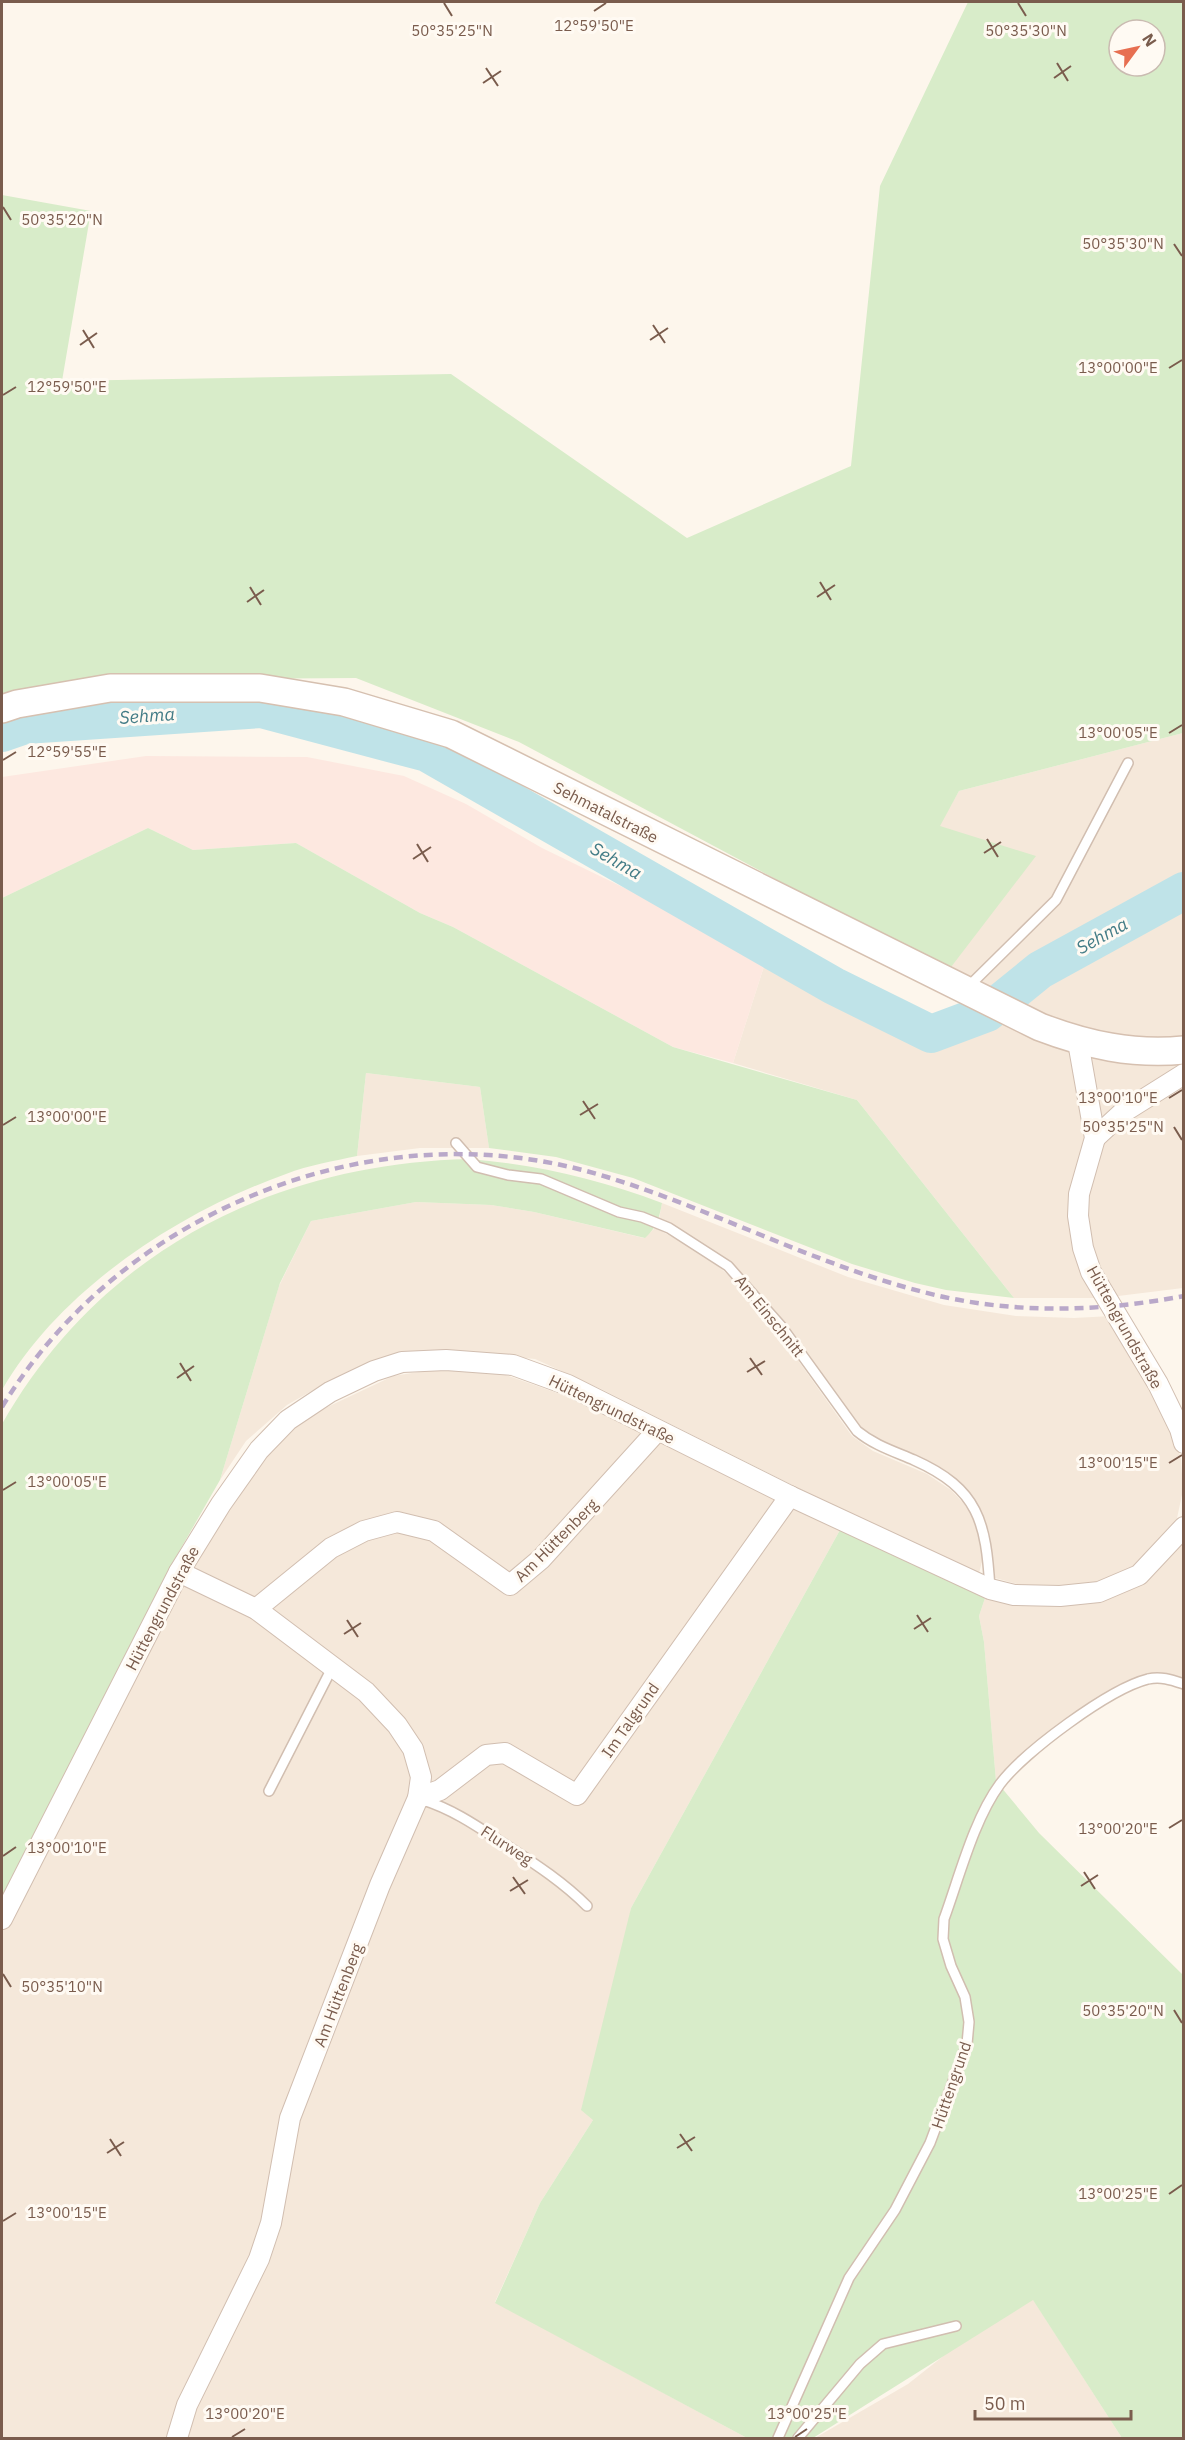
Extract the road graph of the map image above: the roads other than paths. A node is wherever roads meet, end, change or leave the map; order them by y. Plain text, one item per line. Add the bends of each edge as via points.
1 (2, 709) edge
2 (1128, 763) dead end
3 (970, 992) junction
4 (1078, 1042) junction
5 (1184, 1050) edge
6 (1184, 1074) edge
7 (1095, 1138) junction
8 (456, 1143) dead end
9 (657, 1431) junction
10 (1184, 1443) edge
11 (790, 1496) junction
12 (1184, 1527) edge
13 (179, 1572) junction
14 (990, 1588) junction
15 (256, 1609) junction
16 (333, 1666) junction
17 (1184, 1684) edge
18 (269, 1791) dead end
19 (418, 1798) junction
20 (587, 1906) dead end
21 (2, 1919) edge
22 (956, 2326) dead end
23 (177, 2439) edge
24 (778, 2439) edge
25 (798, 2439) edge

1 - 3 main road, Sehmatalstraße via 110,688 260,688 344,702 451,734
2 - 3 lane via 1056,900
3 - 4 main road, Sehmatalstraße
4 - 5 main road, Sehmatalstraße via 1126,1050
4 - 7 street, Hüttengrundstraße
6 - 7 street via 1122,1113
7 - 10 street, Hüttengrundstraße via 1079,1194 1083,1248 1091,1272 1158,1384
8 - 14 lane, Am Einschnitt via 477,1167 541,1179 619,1212 642,1217 669,1228 728,1266 781,1326 856,1431 873,1444 933,1469 973,1504 986,1538
9 - 11 street, Hüttengrundstraße
9 - 13 street, Hüttengrundstraße via 568,1385 513,1365 446,1360 402,1362 330,1392 288,1420 259,1450
9 - 15 street, Am Hüttenberg via 541,1559 510,1585 434,1531 397,1522 364,1531 331,1548
11 - 14 street, Hüttengrundstraße
11 - 19 street, Im Talgrund via 577,1795 505,1752 486,1755 440,1790
12 - 14 street, Hüttengrundstraße via 1139,1575 1099,1592 1014,1595
13 - 15 street, Am Hüttenberg
13 - 21 street, Hüttengrundstraße
15 - 16 street, Am Hüttenberg
16 - 18 lane
16 - 19 street, Am Hüttenberg via 366,1692 413,1749 421,1778
17 - 24 lane, Hüttengrund via 1167,1678 1148,1679 1109,1695 1019,1763 986,1809 944,1919 943,1939 965,1997 967,2044 930,2143 895,2210 849,2278
19 - 20 lane, Flurweg via 468,1820 567,1886
19 - 23 street, Am Hüttenberg via 290,2118 271,2223 259,2259 187,2405
22 - 25 lane via 883,2344 860,2364

